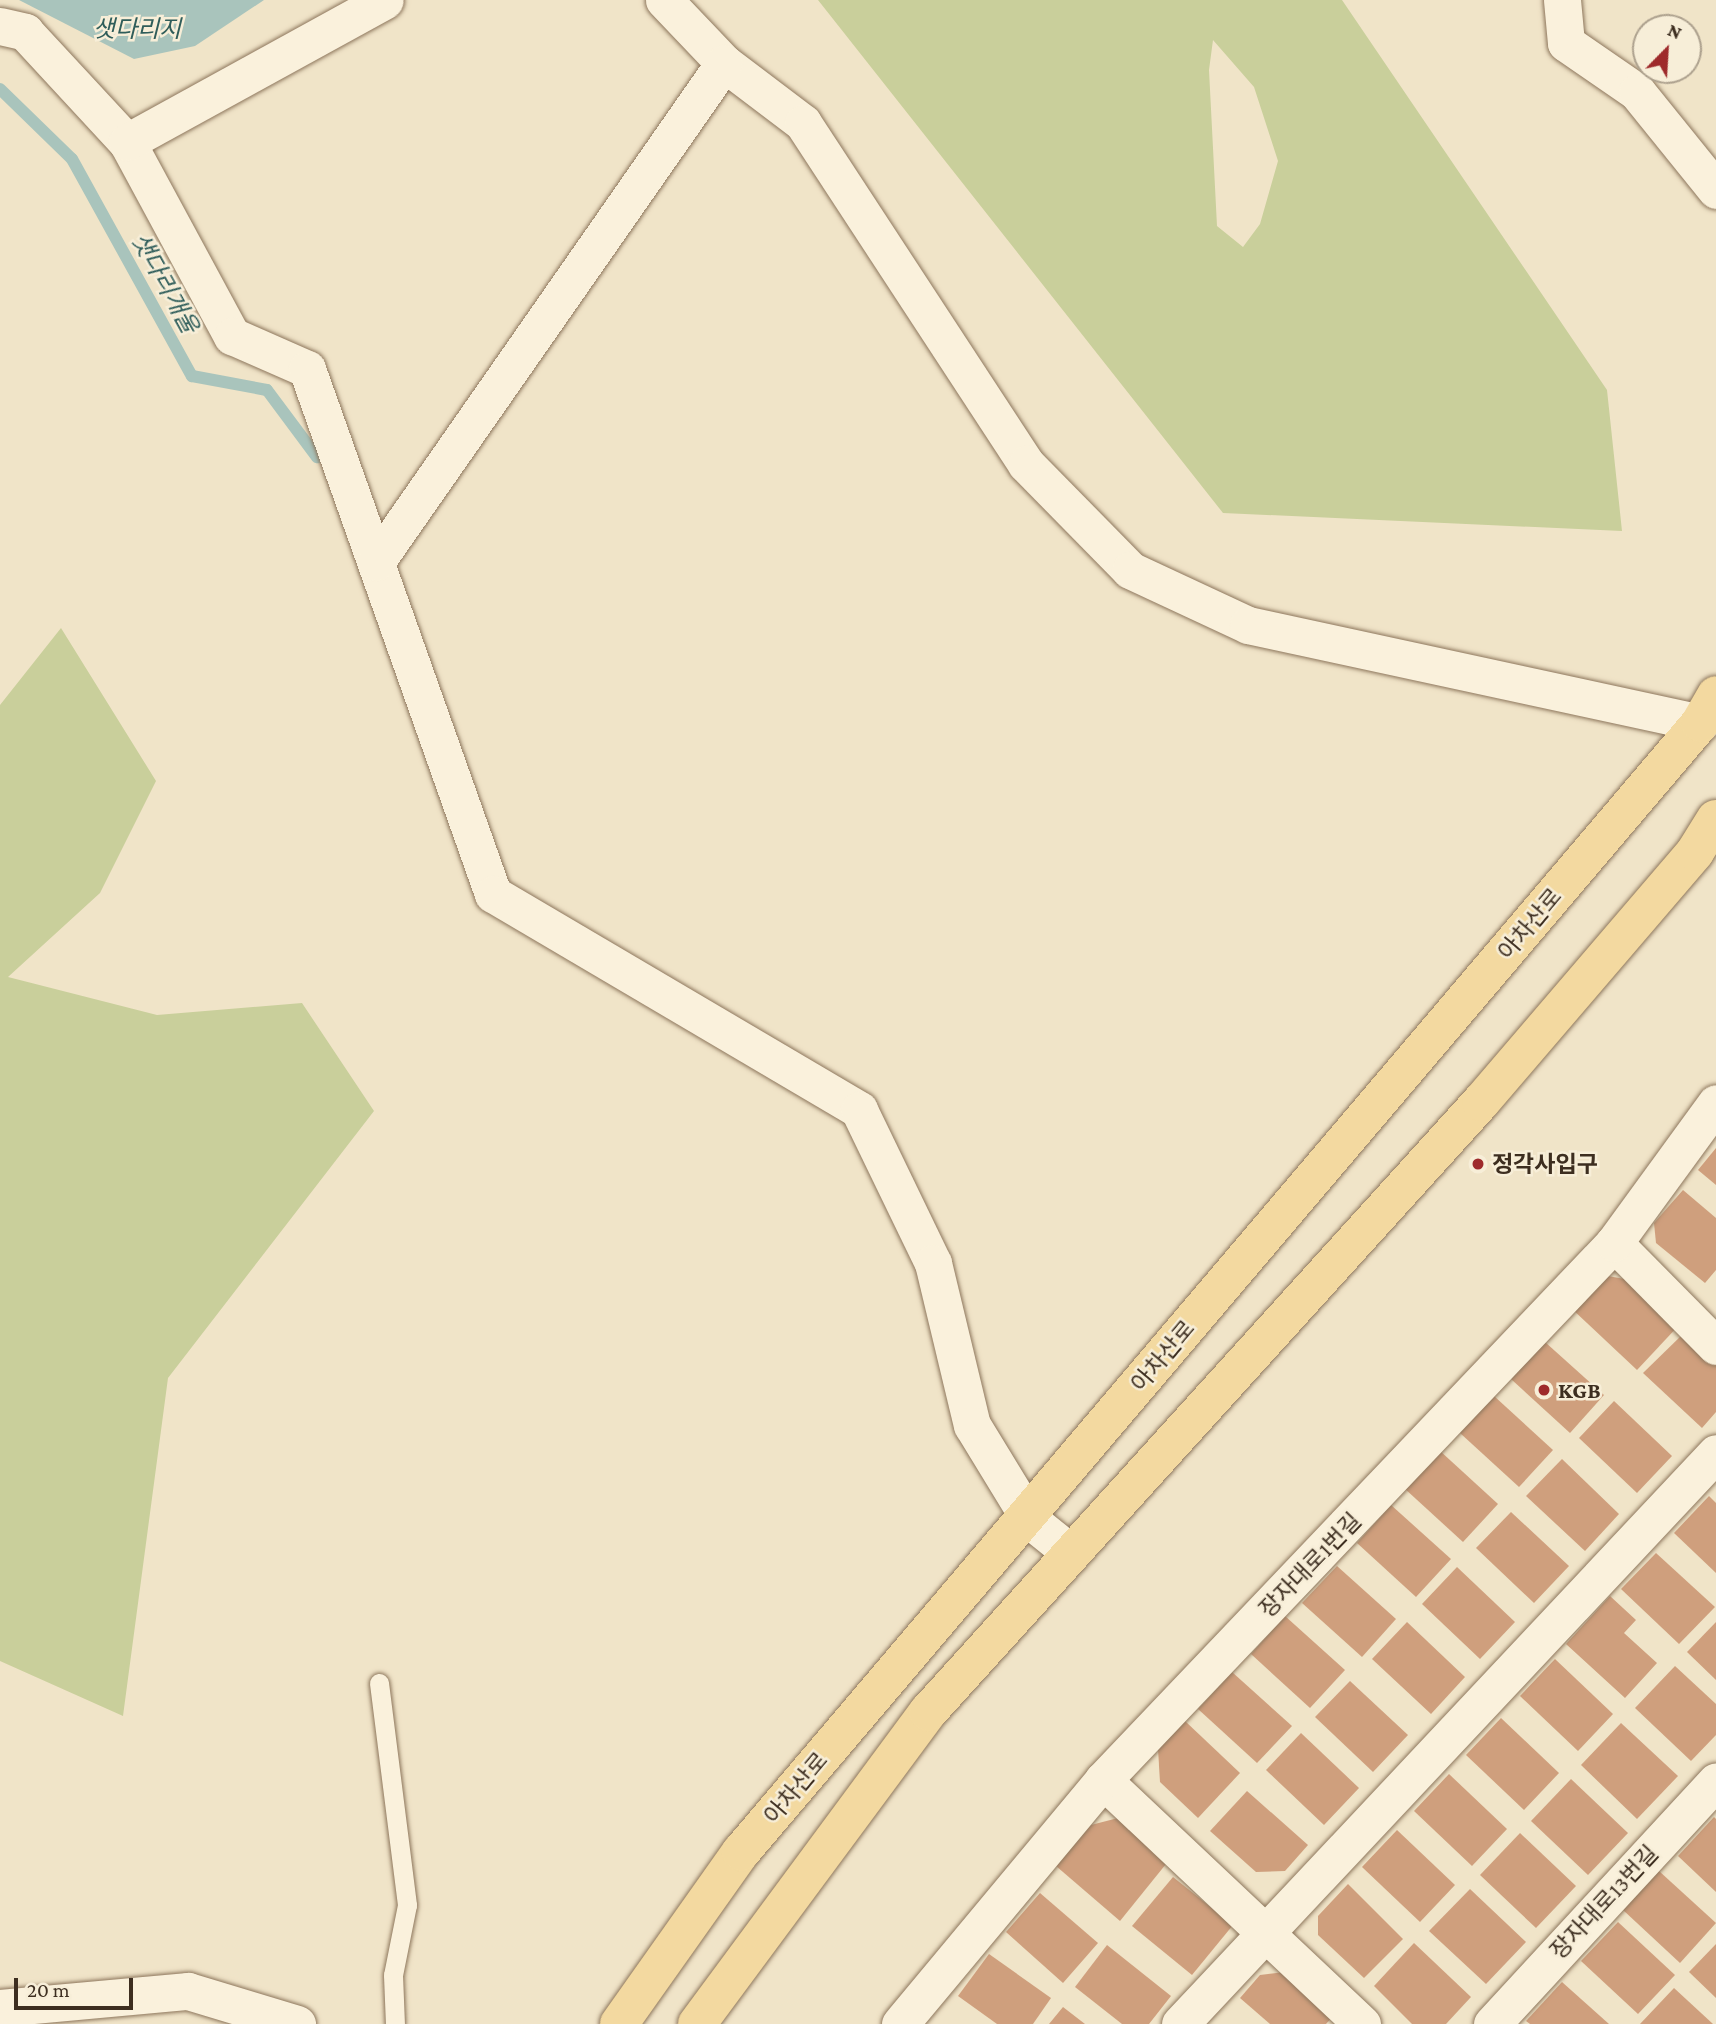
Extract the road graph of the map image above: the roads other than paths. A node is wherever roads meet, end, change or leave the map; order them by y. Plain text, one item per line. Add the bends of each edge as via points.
1 (385, 0) edge
2 (664, 0) edge
3 (1562, 0) edge
4 (0, 26) edge
5 (723, 63) junction
6 (127, 142) junction
7 (1716, 190) edge
8 (376, 562) junction
9 (1708, 709) edge
10 (1716, 819) edge
11 (1716, 1103) edge
12 (1615, 1242) junction
13 (1716, 1346) edge
14 (1716, 1453) edge
15 (1028, 1514) junction
16 (1071, 1553) junction
17 (379, 1683) dead end
18 (1102, 1780) junction
19 (1716, 1781) edge
20 (1266, 1929) junction
21 (0, 2008) edge
22 (297, 2024) edge
23 (395, 2024) edge
24 (619, 2024) edge
25 (697, 2024) edge
26 (900, 2024) edge
27 (1180, 2024) edge
28 (1362, 2024) edge
29 (1492, 2024) edge

1 - 6 street
2 - 5 street
3 - 7 street via 1566,43 1637,92
4 - 6 street via 25,32
5 - 8 street
5 - 9 street via 803,123 1026,464 1130,570 1248,625
6 - 8 street via 232,336 307,369
8 - 15 street via 493,894 859,1110 933,1263 972,1425
9 - 15 main road, 아차산로
10 - 16 main road via 1695,852 1481,1101
11 - 12 street, 장자대로1번길
12 - 13 street
12 - 18 street, 장자대로1번길
14 - 20 street
15 - 16 street
15 - 24 main road, 아차산로 via 741,1853
16 - 25 main road via 928,1712
17 - 23 lane via 407,1905 393,1975
18 - 20 street
18 - 26 street, 장자대로1번길
19 - 29 street, 장자대로13번길
20 - 27 street
20 - 28 street
21 - 22 street via 188,1991

